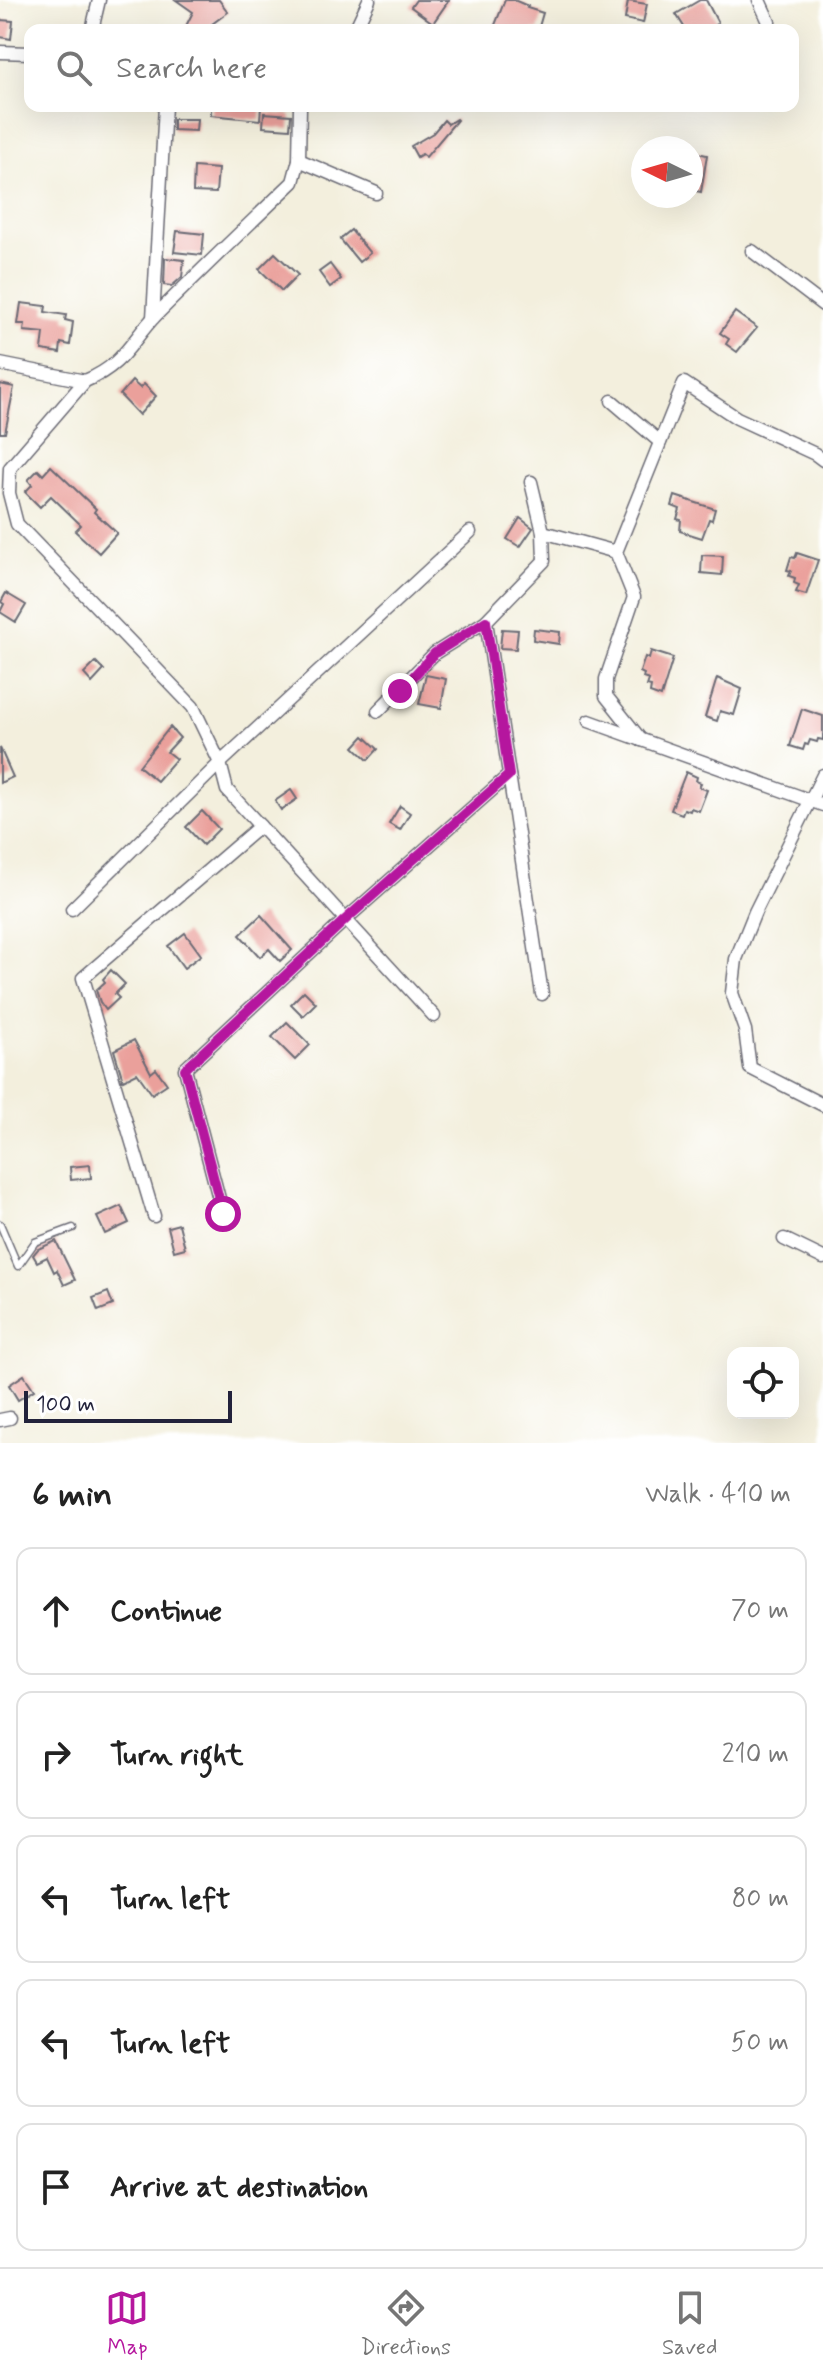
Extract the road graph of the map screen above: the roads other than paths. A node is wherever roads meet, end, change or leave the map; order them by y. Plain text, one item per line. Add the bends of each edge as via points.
1 (99, 0) edge
2 (369, 0) edge
3 (759, 0) edge
4 (769, 22) dead end
5 (93, 24) edge
6 (358, 24) edge
7 (0, 52) edge
8 (24, 53) edge
9 (165, 112) edge
10 (300, 112) edge
11 (299, 160) junction
12 (376, 193) dead end
13 (752, 251) dead end
14 (823, 305) edge
15 (153, 318) junction
16 (0, 364) edge
17 (85, 381) junction
18 (612, 401) dead end
19 (660, 442) junction
20 (823, 460) edge
21 (531, 482) dead end
22 (470, 532) dead end
23 (543, 532) junction
24 (616, 552) junction
25 (486, 621) junction
26 (378, 711) dead end
27 (589, 721) dead end
28 (641, 740) junction
29 (220, 763) junction
30 (509, 775) junction
31 (823, 775) edge
32 (816, 803) edge
33 (260, 826) junction
34 (72, 909) dead end
35 (345, 920) junction
36 (542, 994) dead end
37 (434, 1016) dead end
38 (823, 1105) edge
39 (223, 1214) dead end
40 (154, 1216) dead end
41 (0, 1224) edge
42 (73, 1228) dead end
43 (784, 1239) dead end
44 (823, 1258) edge

1 - 5 street
2 - 6 street
3 - 4 street
7 - 8 street
9 - 15 street
10 - 11 street
11 - 12 street
11 - 15 street via 293,182
13 - 14 street
15 - 17 street via 124,356
16 - 17 street
17 - 29 street via 10,468 9,493 17,524 193,707
18 - 19 street
19 - 20 street via 684,383 737,418
19 - 24 street
21 - 23 street
22 - 29 street
23 - 24 street
23 - 25 street via 544,561
24 - 28 street via 634,597 606,679 606,696
25 - 26 street via 435,653
25 - 30 street
27 - 28 street
28 - 32 street
29 - 33 street via 227,790
29 - 34 street
30 - 35 street
30 - 36 street
31 - 32 street
32 - 38 street via 755,912 736,959 732,993 745,1030 750,1068
33 - 35 street
33 - 40 street via 83,978
35 - 37 street
35 - 39 street via 185,1069
41 - 42 lane via 18,1266 35,1242
43 - 44 street

